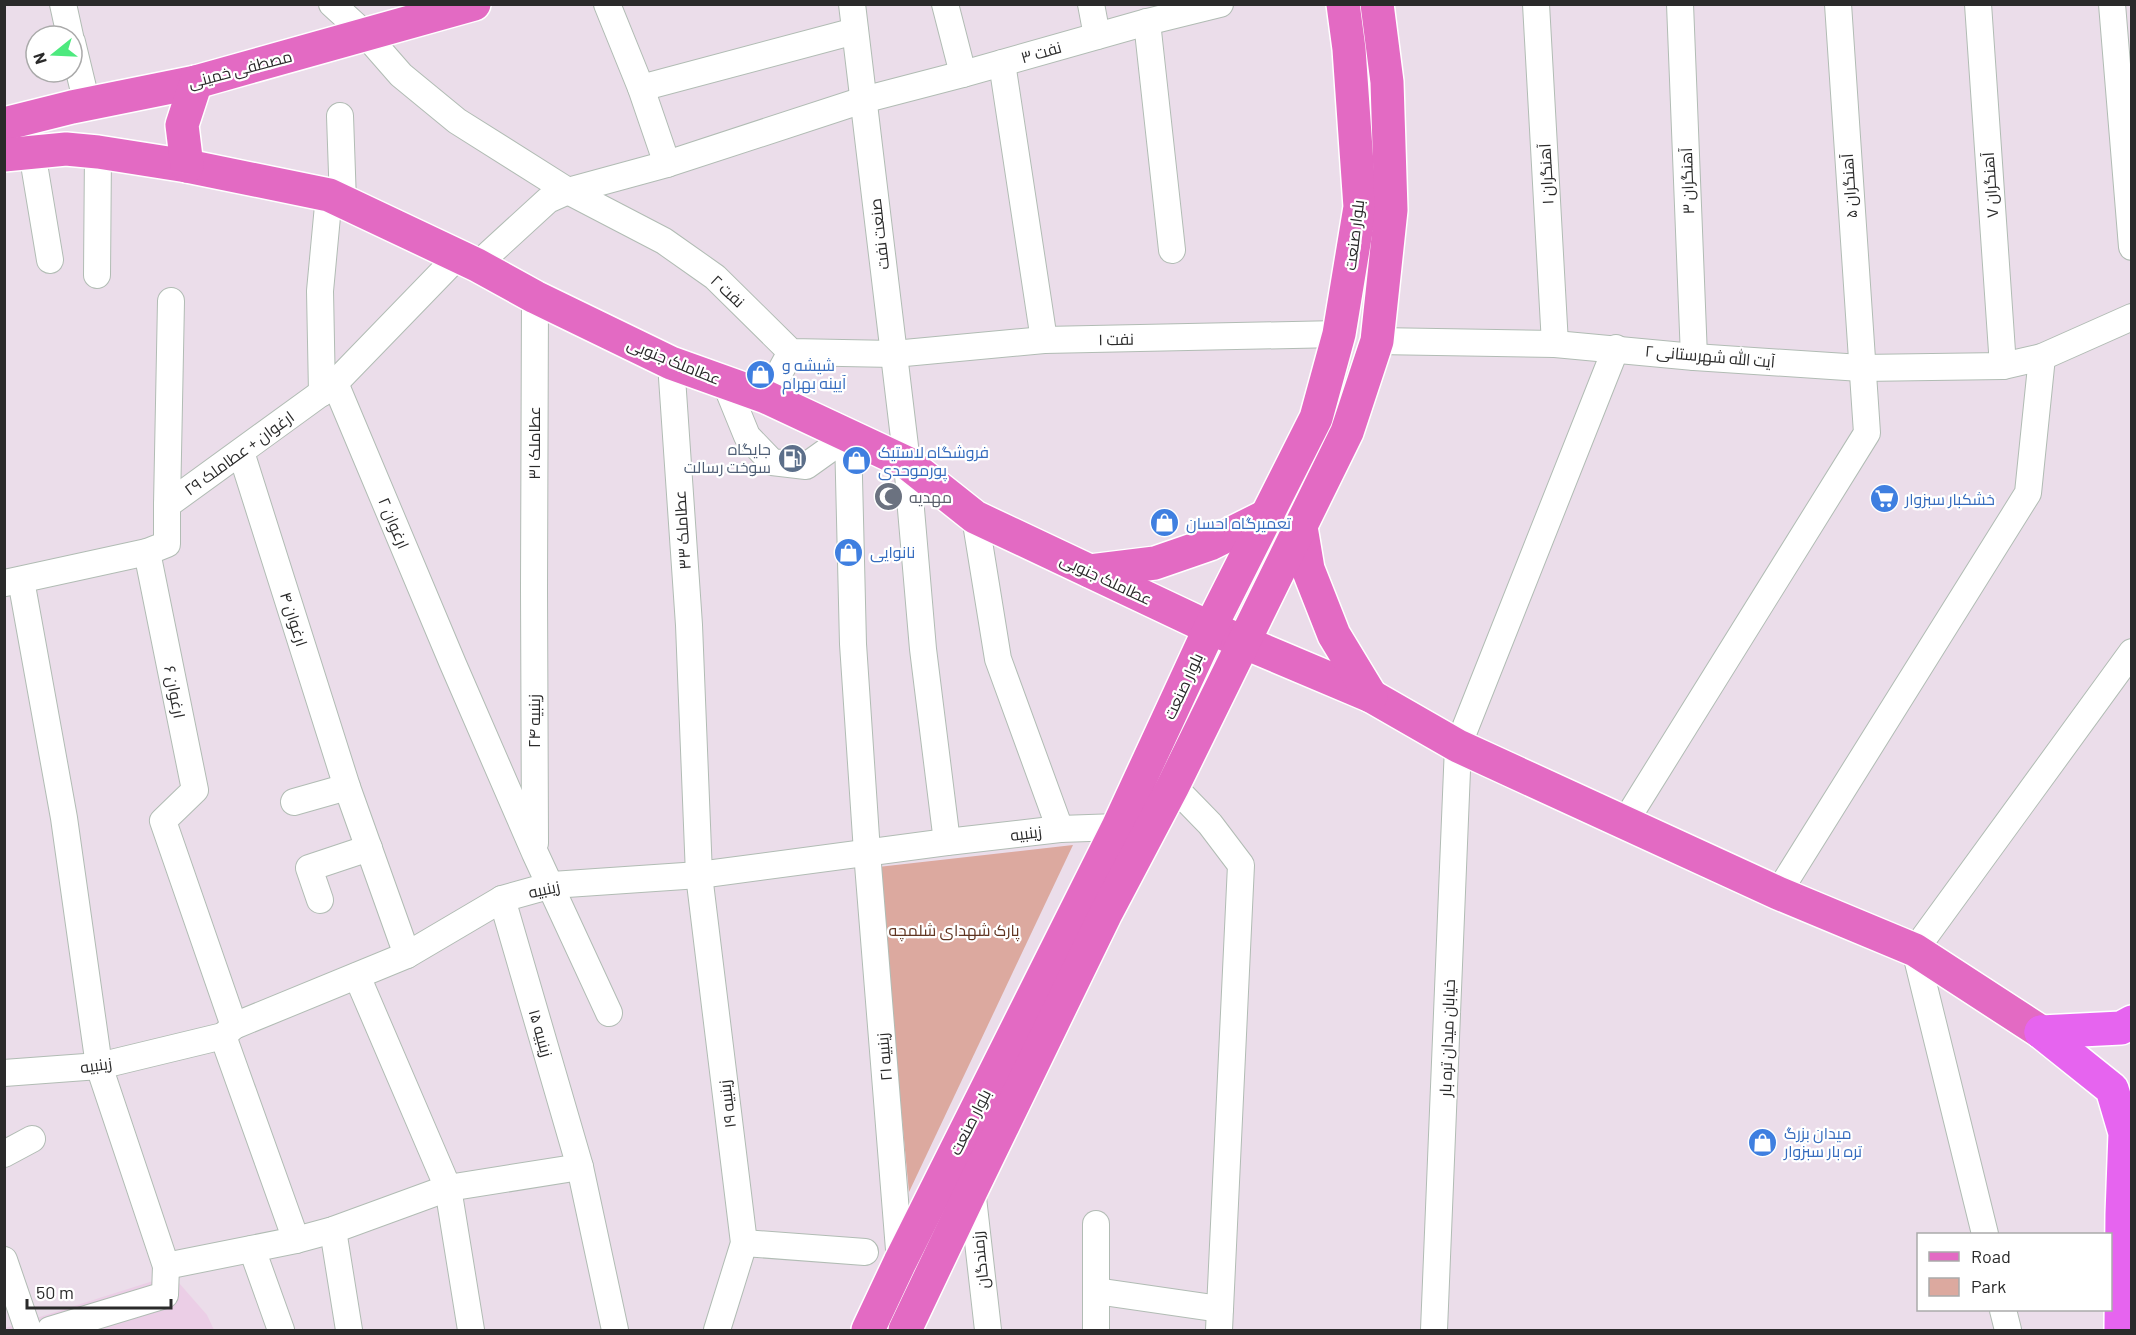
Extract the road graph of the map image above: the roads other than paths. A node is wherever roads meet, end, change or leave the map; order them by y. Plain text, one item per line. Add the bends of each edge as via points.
1 (63, 4) edge
2 (332, 4) edge
3 (607, 4) edge
4 (852, 4) edge
5 (945, 4) edge
6 (1091, 4) edge
7 (1220, 4) edge
8 (1343, 4) edge
9 (1377, 4) edge
10 (1536, 4) edge
11 (1680, 4) edge
12 (1838, 4) edge
13 (1978, 4) edge
14 (2112, 4) edge
15 (472, 5) edge
16 (404, 14) edge
17 (1147, 21) junction
18 (67, 24) edge
19 (855, 31) junction
20 (366, 35) junction
21 (1097, 36) junction
22 (1002, 63) junction
23 (963, 74) junction
24 (196, 82) junction
25 (82, 84) edge
26 (640, 88) junction
27 (863, 100) junction
28 (87, 104) junction
29 (340, 116) dead end
30 (4, 125) edge
31 (98, 152) junction
32 (18, 153) edge
33 (667, 164) junction
34 (187, 166) junction
35 (558, 195) junction
36 (336, 198) junction
37 (2132, 247) edge
38 (1172, 250) dead end
39 (50, 260) dead end
40 (467, 260) junction
41 (97, 275) dead end
42 (535, 297) junction
43 (171, 301) dead end
44 (2132, 317) edge
45 (1339, 334) junction
46 (1044, 340) junction
47 (1377, 341) junction
48 (1555, 344) junction
49 (1616, 348) junction
50 (791, 352) junction
51 (894, 354) junction
52 (1694, 357) junction
53 (2042, 357) junction
54 (670, 363) junction
55 (2003, 366) junction
56 (1861, 368) junction
57 (725, 382) junction
58 (328, 388) junction
59 (766, 397) junction
60 (1316, 418) junction
61 (1347, 432) junction
62 (848, 436) junction
63 (242, 452) junction
64 (907, 463) junction
65 (167, 505) junction
66 (1268, 515) junction
67 (975, 517) junction
68 (1301, 527) junction
69 (147, 552) junction
70 (1090, 571) junction
71 (13, 581) edge
72 (534, 589) joint
73 (1210, 628) junction
74 (1243, 642) junction
75 (2132, 652) edge
76 (1371, 696) junction
77 (1458, 746) junction
78 (1173, 786) junction
79 (347, 787) junction
80 (294, 802) dead end
81 (1625, 822) junction
82 (1118, 827) junction
83 (1060, 829) junction
84 (947, 842) junction
85 (369, 848) junction
86 (867, 852) junction
87 (536, 853) junction
88 (699, 875) junction
89 (552, 885) junction
90 (1778, 893) junction
91 (502, 899) junction
92 (320, 900) dead end
93 (1094, 907) junction
94 (1916, 950) junction
95 (407, 955) junction
96 (357, 976) junction
97 (609, 1013) dead end
98 (2132, 1022) edge
99 (228, 1031) junction
100 (2041, 1032) junction
101 (99, 1066) junction
102 (4, 1073) edge
103 (32, 1139) dead end
104 (4, 1154) edge
105 (580, 1167) junction
106 (448, 1188) junction
107 (972, 1188) junction
108 (1096, 1224) dead end
109 (333, 1230) junction
110 (1985, 1233) edge
111 (296, 1240) junction
112 (744, 1243) junction
113 (252, 1249) junction
114 (866, 1252) dead end
115 (4, 1260) edge
116 (900, 1262) junction
117 (166, 1266) junction
118 (1096, 1291) junction
119 (2003, 1311) edge
120 (1220, 1320) edge
121 (28, 1330) edge
122 (50, 1330) edge
123 (281, 1330) edge
124 (349, 1330) edge
125 (471, 1330) edge
126 (615, 1330) edge
127 (717, 1330) edge
128 (868, 1330) edge
129 (905, 1330) edge
130 (988, 1330) edge
131 (1096, 1330) edge
132 (1434, 1330) edge
133 (2008, 1330) edge
134 (2121, 1330) edge

1 - 18 street
2 - 20 street, نفت ۲
3 - 26 street
4 - 19 street, صنعت نفت
5 - 23 street
6 - 21 street
7 - 17 street, نفت ۳
8 - 45 main road, بلوار صنعت via 1360,207
9 - 47 main road, بلوار صنعت via 1387,81 1391,210
10 - 48 street, آهنگران ۱
11 - 52 street, آهنگران ۳
12 - 56 street, آهنگران ۵
13 - 55 street, آهنگران ۷
14 - 37 street
15 - 16 main road, مصطفی خمینی
16 - 20 main road, مصطفی خمینی
17 - 21 street, نفت ۳
17 - 38 street
19 - 26 street
19 - 27 street, صنعت نفت
20 - 24 main road, مصطفی خمینی
20 - 35 street, نفت ۲ via 401,75
21 - 22 street, نفت ۳
22 - 23 street, نفت ۳
22 - 46 street
23 - 27 street, نفت ۳
24 - 28 main road, مصطفی خمینی
24 - 34 main road via 182,125
25 - 28 street
26 - 33 street
27 - 33 street, نفت ۳
27 - 51 street, صنعت نفت
28 - 30 main road, مصطفی خمینی
29 - 36 street
30 - 34 main road via 80,137
31 - 32 main road via 66,149
31 - 34 main road
31 - 41 street
32 - 39 street
33 - 35 street, نفت ۳
34 - 36 main road, عطاملک جنوبی
35 - 40 street, ارغوان + عطاملک ۲۹
35 - 50 street, نفت ۲ via 663,241 715,277
36 - 40 main road, عطاملک جنوبی
36 - 58 street via 320,291
40 - 42 main road, عطاملک جنوبی
40 - 58 street, ارغوان + عطاملک ۲۹
42 - 54 main road, عطاملک جنوبی
42 - 72 street, عطاملک ۳۱
43 - 65 street
44 - 53 street, آیت الله شهرستانی ۲
45 - 46 street, نفت ۱
45 - 60 main road, بلوار صنعت
46 - 51 street, نفت ۱
47 - 48 street, آیت الله شهرستانی ۲
47 - 61 main road, بلوار صنعت
48 - 49 street, آیت الله شهرستانی ۲
49 - 52 street, آیت الله شهرستانی ۲
49 - 77 street, خیابان میدان تره بار
50 - 51 street
50 - 59 street
51 - 64 street, صنعت نفت
52 - 56 street, آیت الله شهرستانی ۲
53 - 55 street, آیت الله شهرستانی ۲
53 - 90 street via 2028,493
54 - 57 main road, عطاملک جنوبی
54 - 88 street, عطاملک ۳۳ via 689,625
55 - 56 street, آیت الله شهرستانی ۲
56 - 81 street, آهنگران ۵ via 1867,433
57 - 59 main road, عطاملک جنوبی
57 - 62 street via 747,436 772,462 806,466
58 - 63 street, ارغوان + عطاملک ۲۹
58 - 87 street, ارغوان ۲
59 - 62 main road, عطاملک جنوبی
60 - 61 main road
60 - 66 main road, بلوار صنعت
61 - 68 main road, بلوار صنعت
62 - 64 main road, عطاملک جنوبی
62 - 86 street, زینبیه ۲۱ via 854,644
63 - 65 street, ارغوان + عطاملک ۲۹
63 - 79 street, ارغوان ۴
64 - 67 main road, عطاملک جنوبی
64 - 84 street, صنعت نفت via 923,649
65 - 69 street, ارغوان + عطاملک ۲۹ via 167,544
66 - 70 main road via 1210,543 1155,563
66 - 73 main road, بلوار صنعت
67 - 70 main road, عطاملک جنوبی
67 - 83 street via 998,658
68 - 74 main road, بلوار صنعت
68 - 76 main road via 1308,569 1334,635
69 - 71 street, ارغوان + عطاملک ۲۹
69 - 99 street, ارغوان ۶ via 195,790 163,821
70 - 73 main road, عطاملک جنوبی
71 - 101 street via 64,818
72 - 87 street, زینبیه ۲۴
73 - 74 main road, عطاملک جنوبی
73 - 82 main road, بلوار صنعت
74 - 76 main road, عطاملک جنوبی
74 - 78 main road, بلوار صنعت
75 - 94 street
76 - 77 main road, عطاملک جنوبی
77 - 81 main road, عطاملک جنوبی
77 - 132 street, خیابان میدان تره بار
78 - 93 main road, بلوار صنعت
78 - 120 street via 1210,824 1241,865
79 - 80 street
79 - 85 street, ارغوان ۴
81 - 90 main road, عطاملک جنوبی
82 - 83 street, زینبیه
82 - 93 main road, بلوار صنعت
83 - 84 street, زینبیه
84 - 86 street, زینبیه
85 - 92 street via 309,868
85 - 95 street, ارغوان ۴
86 - 88 street, زینبیه
86 - 116 street, زینبیه ۲۱
87 - 89 street, ارغوان ۲
88 - 89 street, زینبیه
88 - 112 street, زینبیه ۱۹
89 - 91 street, زینبیه
89 - 97 street, ارغوان ۲
90 - 94 main road, عطاملک جنوبی
91 - 95 street, زینبیه
91 - 105 street, زینبیه ۱۵
93 - 107 main road, بلوار صنعت
93 - 116 main road, بلوار صنعت
94 - 100 main road, عطاملک جنوبی
94 - 110 street
95 - 96 street, زینبیه
96 - 99 street, زینبیه
96 - 106 street
98 - 100 highway via 2121,1028
99 - 101 street, زینبیه
99 - 111 street
100 - 134 highway via 2112,1089 2125,1133
101 - 102 street, زینبیه
101 - 117 street
103 - 104 street
105 - 106 street
105 - 126 street, زینبیه ۱۵
106 - 109 street
106 - 125 street
107 - 129 main road, بلوار صنعت
107 - 130 street, رزمندگان
108 - 118 street
109 - 111 street
109 - 124 street
111 - 113 street
112 - 114 street
112 - 127 street, زینبیه ۱۹
113 - 117 street
113 - 123 street
115 - 121 street
116 - 128 main road, بلوار صنعت
117 - 122 street via 165,1295
118 - 120 street
118 - 131 street
119 - 133 street

